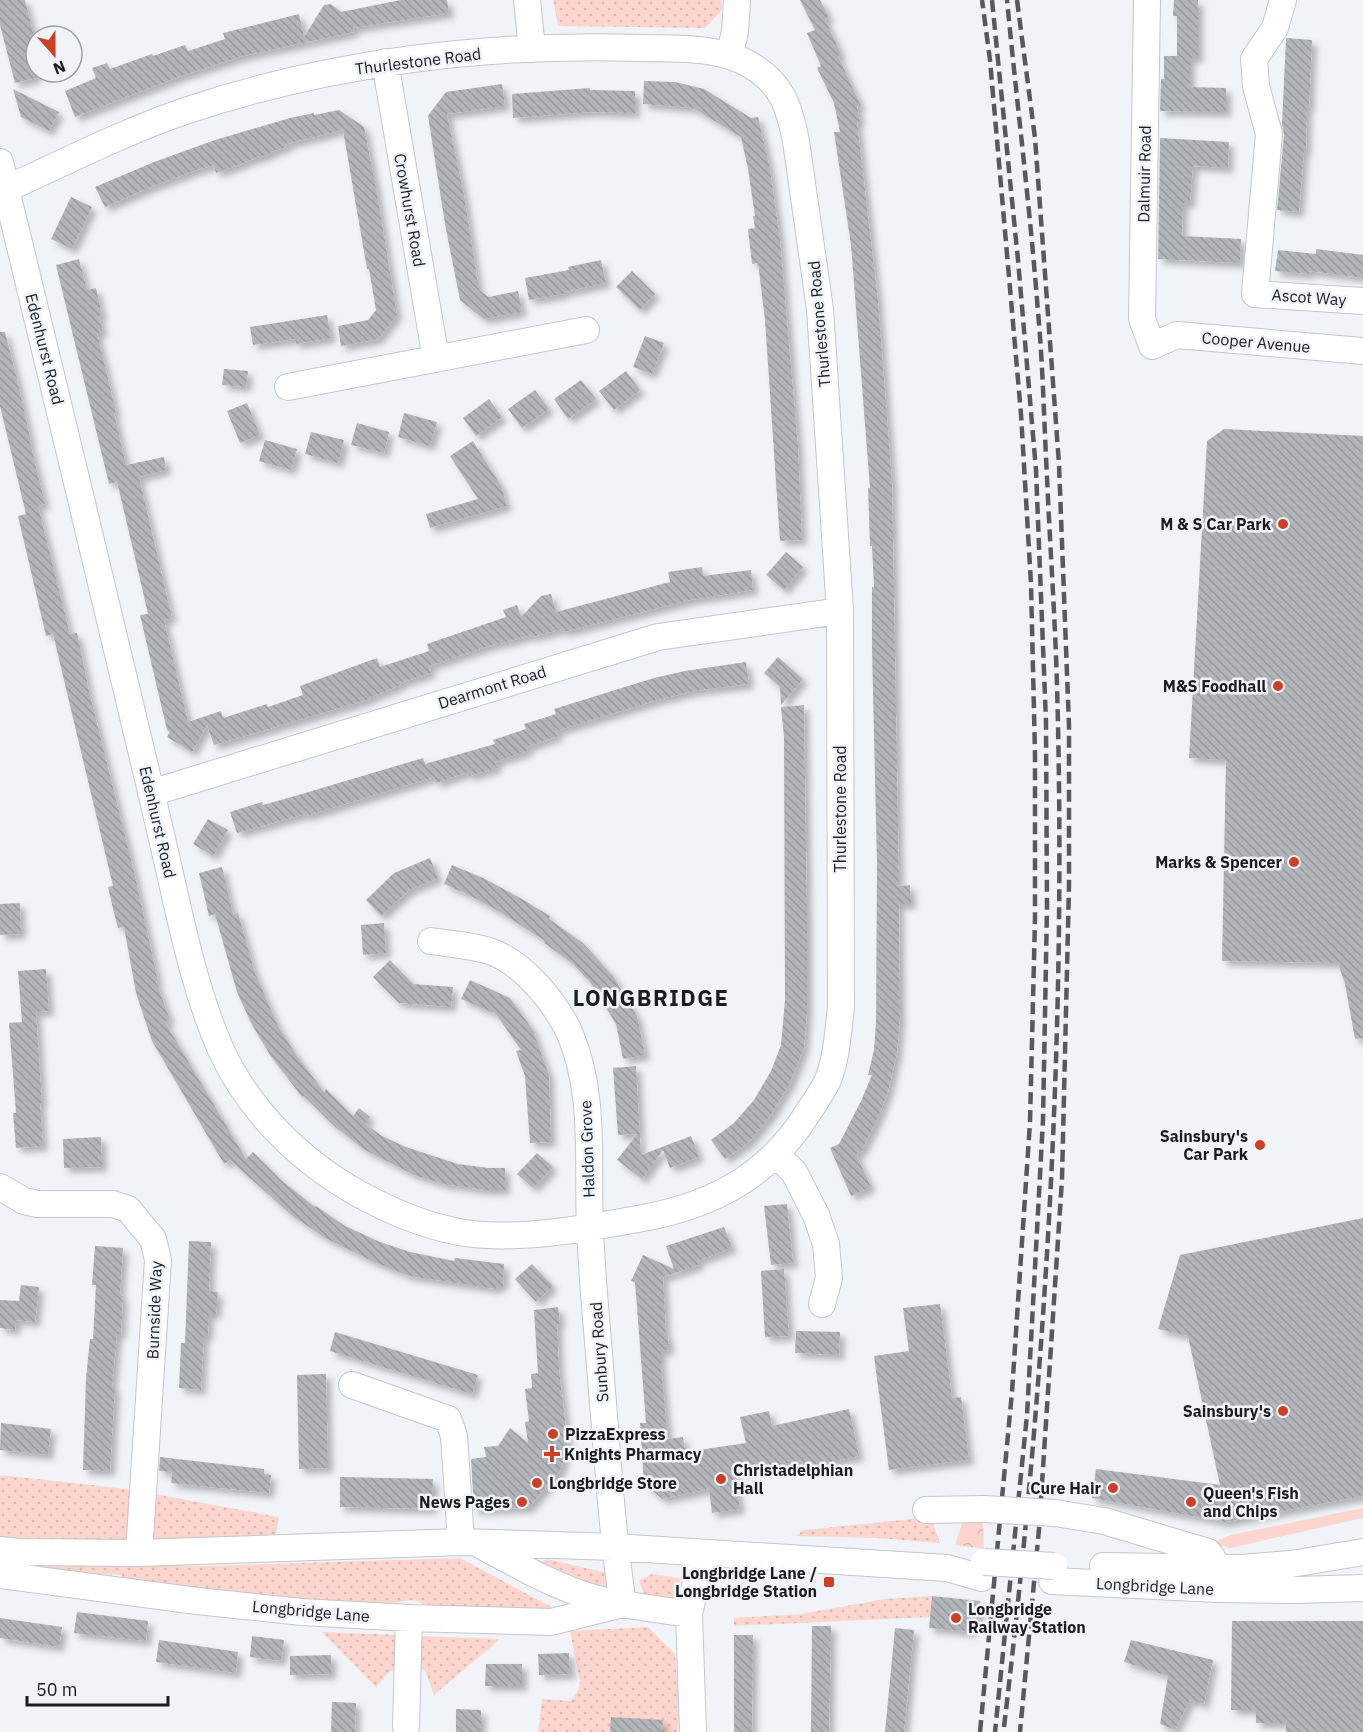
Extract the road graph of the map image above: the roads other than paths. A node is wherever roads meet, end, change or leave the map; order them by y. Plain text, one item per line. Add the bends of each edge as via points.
1 (527, 0) edge
2 (737, 0) edge
3 (1147, 0) edge
4 (1283, 0) edge
5 (532, 49) junction
6 (729, 56) junction
7 (385, 62) junction
8 (0, 162) edge
9 (3, 191) edge
10 (1363, 301) edge
11 (586, 330) dead end
12 (1152, 346) joint
13 (1363, 351) edge
14 (436, 359) junction
15 (288, 387) dead end
16 (840, 611) junction
17 (151, 793) junction
18 (431, 941) dead end
19 (776, 1155) junction
20 (0, 1187) edge
21 (590, 1228) junction
22 (822, 1304) dead end
23 (352, 1385) dead end
24 (926, 1510) dead end
25 (468, 1543) junction
26 (614, 1547) junction
27 (0, 1550) edge
28 (1363, 1552) edge
29 (139, 1553) junction
30 (702, 1554) junction
31 (1363, 1565) edge
32 (1239, 1568) junction
33 (1214, 1569) junction
34 (1053, 1573) junction
35 (0, 1575) edge
36 (1363, 1588) edge
37 (622, 1604) junction
38 (690, 1614) junction
39 (409, 1618) junction
40 (406, 1726) dead end
41 (693, 1732) edge

1 - 5 street
2 - 6 street
3 - 12 street, Dalmuir Road via 1142,320
4 - 10 street, Ascot Way via 1275,28 1254,58 1256,86 1269,134 1255,294
5 - 6 street, Thurlestone Road via 619,47 701,50
5 - 7 street, Thurlestone Road
6 - 16 street, Thurlestone Road via 751,65 770,80 781,92 791,116 820,309
7 - 9 street, Thurlestone Road via 274,86 184,112 90,149
7 - 14 street, Crowhurst Road
8 - 9 street, Edenhurst Road
9 - 17 street, Edenhurst Road
11 - 14 street
12 - 13 street, Cooper Avenue via 1177,335
14 - 15 street
16 - 17 street, Dearmont Road via 658,637
16 - 19 street, Thurlestone Road via 841,1007 826,1082 801,1125
17 - 21 street, Edenhurst Road via 187,949 222,1052 257,1107 279,1132 319,1169 345,1186 416,1221 466,1233
18 - 21 street, Haldon Grove via 491,951 514,964 552,1004 570,1035 587,1098
19 - 21 street, Thurlestone Road via 716,1197 669,1213
19 - 22 street via 794,1172 826,1244 829,1278
20 - 29 street, Burnside Way via 37,1204 113,1204 128,1209 153,1239 158,1260
21 - 26 street, Sunbury Road
23 - 25 street via 448,1419 454,1436
24 - 33 street, Longbridge Lane, bridge via 1055,1513 1127,1527 1208,1552
25 - 26 street, Longbridge Lane
25 - 29 street, Longbridge Lane
25 - 37 street, Longbridge Lane via 537,1575
26 - 30 street, Longbridge Lane
26 - 37 street
27 - 29 street, Longbridge Lane
28 - 32 street, Longbridge Lane
30 - 34 street, Longbridge Lane, bridge
30 - 38 street
31 - 32 street, Longbridge Lane via 1293,1572
32 - 33 street, Longbridge Lane
33 - 34 street, Longbridge Lane
34 - 36 street, Longbridge Lane via 1217,1589
35 - 39 street, Longbridge Lane via 302,1612
37 - 38 street, Longbridge Lane
37 - 39 street, Longbridge Lane via 551,1622
38 - 41 street
39 - 40 street

